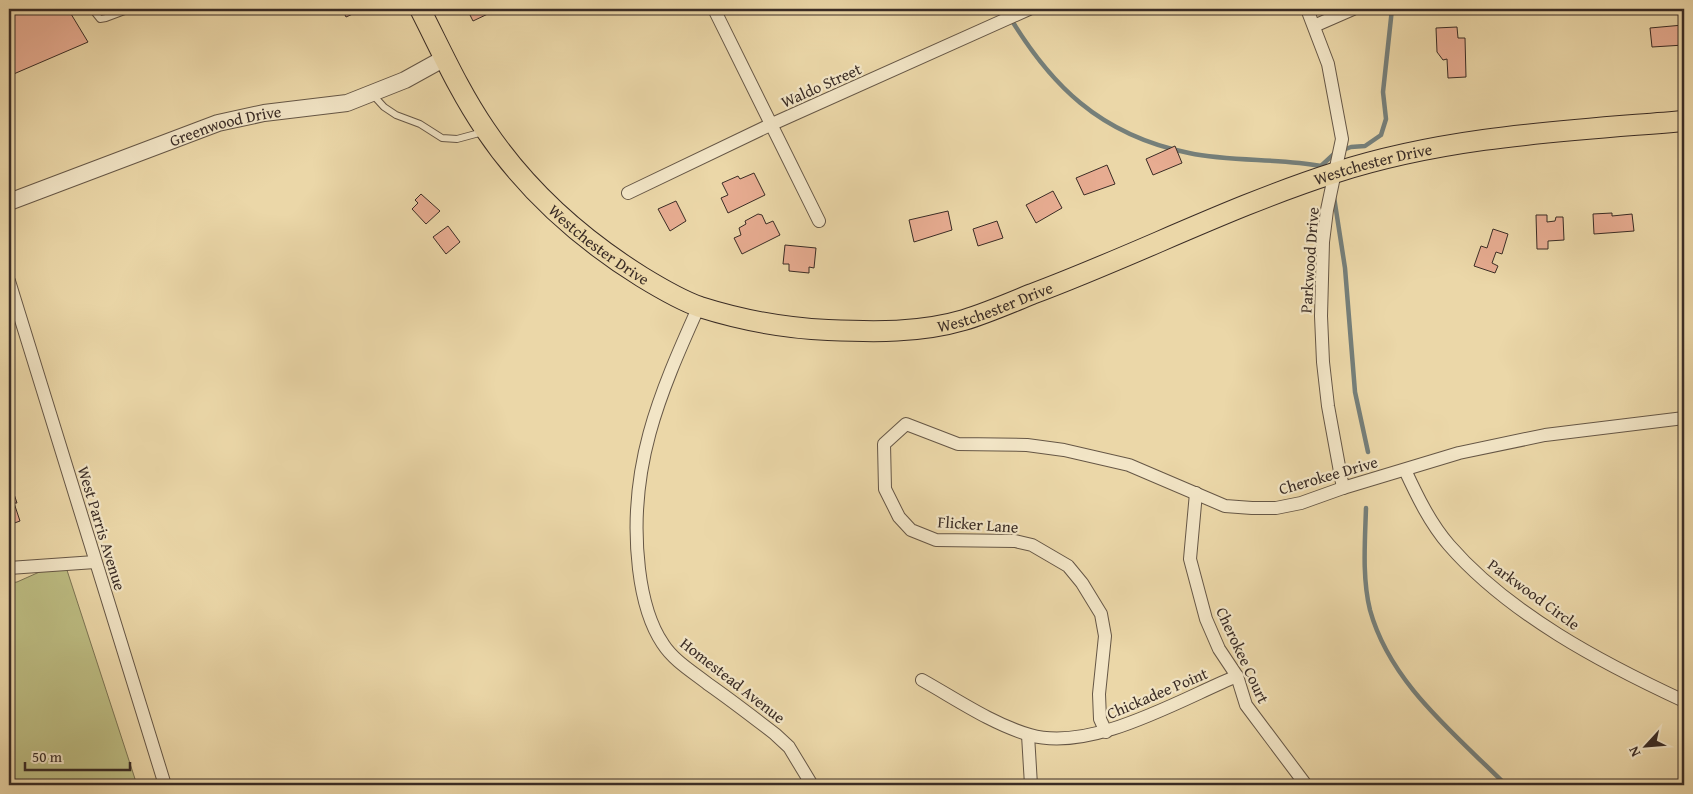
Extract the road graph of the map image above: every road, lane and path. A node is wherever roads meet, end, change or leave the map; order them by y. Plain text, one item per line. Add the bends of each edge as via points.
1 (92, 9) edge
2 (130, 9) edge
3 (420, 9) edge
4 (714, 9) edge
5 (1029, 9) edge
6 (1306, 9) edge
7 (1353, 9) edge
8 (1314, 26) junction
9 (444, 59) junction
10 (373, 95) junction
11 (1684, 121) edge
12 (770, 125) junction
13 (486, 131) junction
14 (1336, 172) junction
15 (628, 193) dead end
16 (9, 202) edge
17 (819, 221) dead end
18 (9, 281) edge
19 (698, 306) junction
20 (1684, 418) edge
21 (901, 428) joint
22 (1405, 470) junction
23 (1343, 488) junction
24 (1196, 493) junction
25 (95, 562) junction
26 (9, 568) edge
27 (1237, 676) junction
28 (922, 680) dead end
29 (1684, 701) edge
30 (1106, 732) junction
31 (1028, 735) junction
32 (165, 785) edge
33 (812, 785) edge
34 (1031, 785) edge
35 (1306, 785) edge

1 - 2 lane via 100,19
3 - 9 main road, Westchester Drive
4 - 12 street
5 - 12 street, Waldo Street
6 - 8 street, Parkwood Drive
7 - 8 street
8 - 14 street, Parkwood Drive via 1328,64 1340,123 1342,139
9 - 10 street, Greenwood Drive
9 - 13 main road, Westchester Drive
10 - 13 lane via 396,115 420,124 442,138 457,139
10 - 16 street, Greenwood Drive via 347,104 264,113 218,123
11 - 14 main road, Westchester Drive via 1503,136 1426,148
12 - 15 street, Waldo Street
12 - 17 street
13 - 19 main road, Westchester Drive via 518,172 580,233 659,287
14 - 19 main road, Westchester Drive via 1280,192 1058,285 963,320 885,333 790,329
14 - 23 street, Parkwood Drive via 1326,210 1321,316 1328,406
18 - 25 street, West Parris Avenue
19 - 33 street, Homestead Avenue via 673,364 640,465 636,530 646,604 664,645 678,660 789,747
20 - 22 street, Cherokee Drive via 1545,434 1459,453
21 - 24 street, Cherokee Drive via 906,424 913,425 958,444 1027,445 1064,450 1129,465
21 - 30 street, Flicker Lane via 884,444 885,489 899,518 911,530 936,540 1015,541 1032,545 1068,566 1082,582 1101,614 1105,636 1099,694 1100,719
22 - 23 street, Cherokee Drive
22 - 29 street, Parkwood Circle via 1417,496 1449,544 1510,601 1580,648 1633,678
23 - 24 street, Cherokee Drive via 1276,508 1225,506
24 - 27 street, Cherokee Court via 1190,559 1206,619 1220,650
25 - 26 street
25 - 32 street, West Parris Avenue
27 - 30 street, Chickadee Point
27 - 35 street, Cherokee Court via 1246,705
28 - 31 street, Chickadee Point
30 - 31 street, Chickadee Point via 1044,738
31 - 34 street

